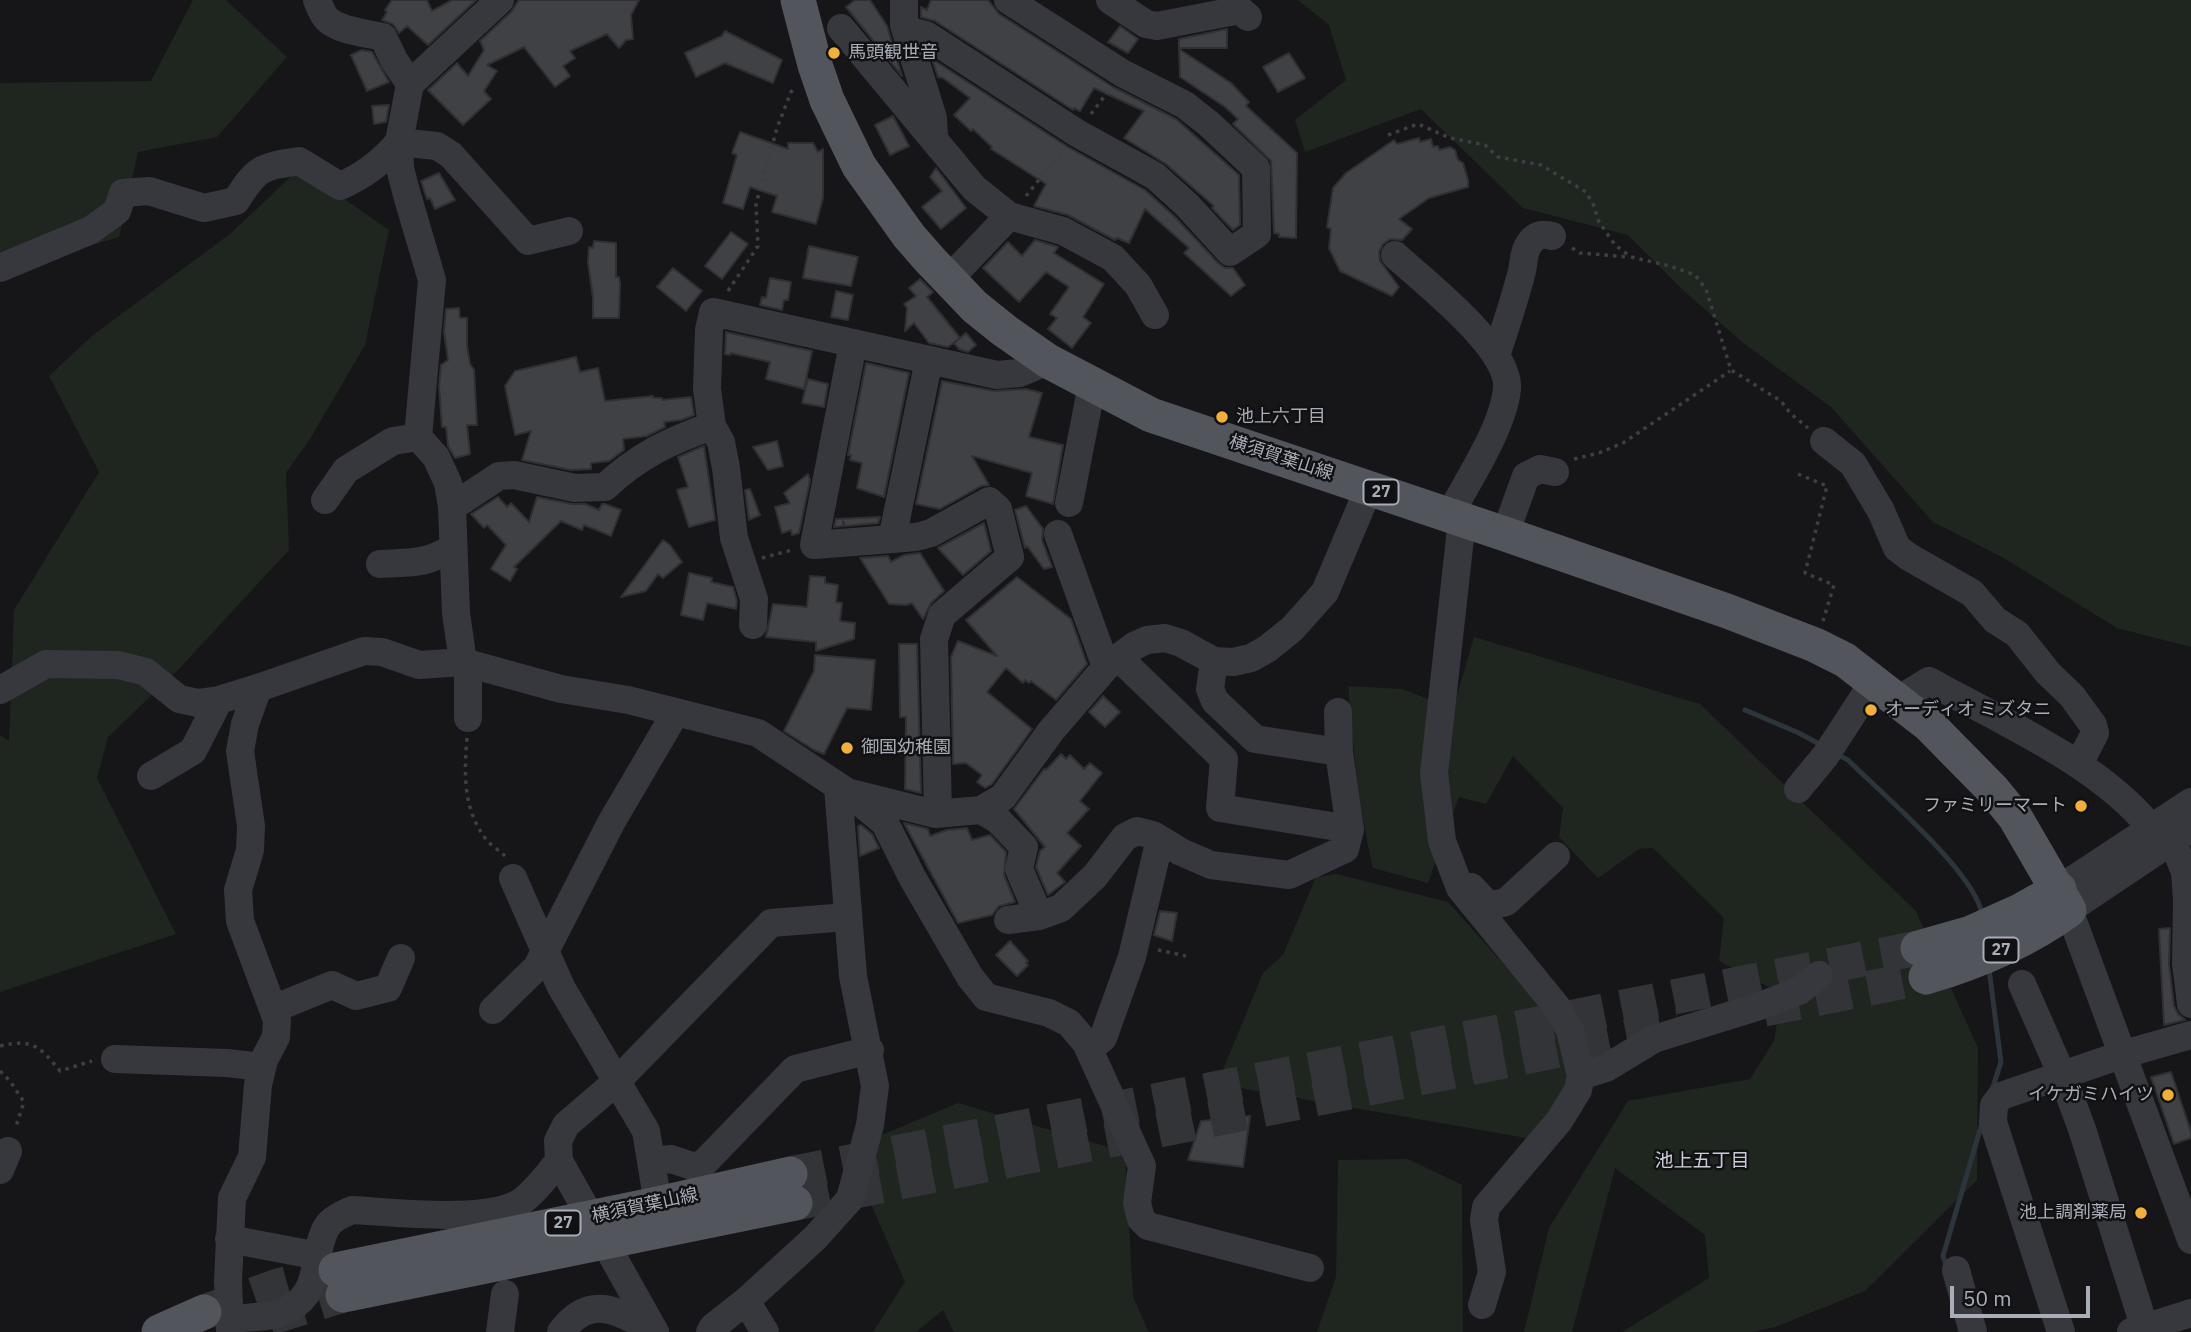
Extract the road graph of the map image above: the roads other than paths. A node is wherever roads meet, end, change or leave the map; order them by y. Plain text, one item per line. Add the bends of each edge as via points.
1 (317, 0) edge
2 (798, 0) edge
3 (904, 0) edge
4 (1008, 0) edge
5 (1110, 0) edge
6 (498, 1) edge
7 (1248, 17) dead end
8 (841, 28) dead end
9 (906, 30) junction
10 (410, 84) junction
11 (934, 138) junction
12 (399, 142) junction
13 (1009, 216) junction
14 (569, 231) dead end
15 (1552, 236) road end
16 (1395, 255) dead end
17 (0, 268) edge
18 (949, 279) junction
19 (1155, 315) dead end
20 (853, 344) junction
21 (1496, 356) junction
22 (929, 360) junction
23 (1048, 361) junction
24 (1092, 385) junction
25 (712, 426) junction
26 (418, 437) junction
27 (1824, 441) road end
28 (1555, 472) road end
29 (1369, 488) junction
30 (325, 500) dead end
31 (1069, 503) dead end
32 (452, 507) junction
33 (1455, 518) junction
34 (1058, 534) dead end
35 (1505, 534) junction
36 (892, 539) junction
37 (452, 548) junction
38 (380, 564) dead end
39 (753, 625) dead end
40 (1214, 661) junction
41 (1112, 662) junction
42 (466, 663) junction
43 (258, 688) junction
44 (0, 690) edge
45 (1886, 690) junction
46 (219, 700) junction
47 (676, 712) junction
48 (1338, 712) dead end
49 (468, 718) road end
50 (1339, 752) junction
51 (2079, 765) junction
52 (151, 776) dead end
53 (843, 789) junction
54 (1798, 789) dead end
55 (2191, 802) edge
56 (981, 810) junction
57 (938, 813) junction
58 (1350, 829) junction
59 (2171, 832) edge
60 (1160, 839) junction
61 (1556, 856) dead end
62 (513, 878) road end
63 (1460, 888) junction
64 (2064, 900) junction
65 (1039, 916) junction
66 (847, 917) junction
67 (1008, 920) dead end
68 (545, 949) junction
69 (401, 958) dead end
70 (1922, 963) tunnel mouth
71 (1819, 975) dead end
72 (2022, 984) dead end
73 (2191, 1004) edge
74 (273, 1009) junction
75 (493, 1010) dead end
76 (2191, 1035) edge
77 (1089, 1049) junction
78 (870, 1050) junction
79 (2121, 1055) junction
80 (115, 1059) road end
81 (262, 1067) junction
82 (2062, 1075) junction
83 (1581, 1076) junction
84 (616, 1082) junction
85 (559, 1161) junction
86 (652, 1161) junction
87 (658, 1204) junction
88 (598, 1230) junction
89 (229, 1239) junction
90 (2191, 1240) edge
91 (1310, 1268) dead end
92 (1956, 1270) dead end
93 (333, 1274) junction
94 (505, 1294) dead end
95 (746, 1301) junction
96 (1482, 1305) dead end
97 (2191, 1312) edge
98 (222, 1321) edge
99 (654, 1331) edge
100 (2140, 1331) edge
101 (159, 1332) edge
102 (500, 1332) edge
103 (561, 1332) edge
104 (710, 1332) edge
105 (765, 1332) edge
106 (1973, 1332) edge
107 (2061, 1332) edge

1 - 10 street via 328,21 383,37
2 - 18 main road, 横須賀葉山線 / 27 via 827,100 859,166 909,236
3 - 9 street
4 - 9 street via 1122,73 1185,105 1256,168 1257,234 1230,252 1154,176 1077,133 926,35
5 - 7 street via 1157,26 1240,10
6 - 10 street
8 - 11 street
9 - 11 street via 933,118
10 - 12 street
11 - 13 street via 974,188
12 - 14 street via 437,146 451,155 528,241
12 - 17 street via 362,177 340,186 299,161 269,166 251,177 236,201 204,208 149,191 123,193 117,212 91,230
12 - 26 street via 400,168 432,280
13 - 18 street
13 - 19 street via 1070,234 1113,258 1138,285
15 - 21 street via 1536,237 1524,253
16 - 21 street via 1486,339
18 - 23 main road, 横須賀葉山線 / 27 via 975,307
20 - 22 street
20 - 25 street via 713,312 707,390
20 - 36 street via 814,545
21 - 33 street via 1507,387 1498,423
22 - 23 street via 996,375 1020,373
22 - 36 street
23 - 24 main road, 横須賀葉山線 / 27
24 - 29 main road, 横須賀葉山線 / 27 via 1151,415
24 - 31 street
25 - 32 street via 677,438 628,465 605,487 575,488 499,476
25 - 39 street via 720,442 734,538 754,599
26 - 30 street via 393,441 346,470
26 - 32 street via 436,457 449,483
27 - 51 street via 1860,474 1897,548 1972,593 1995,620 2017,634 2072,696 2095,733
28 - 35 street via 1540,469 1526,476
29 - 33 main road, 横須賀葉山線 / 27
29 - 40 street via 1325,592 1307,615 1251,658
32 - 37 street
33 - 35 main road, 横須賀葉山線 / 27
33 - 63 street via 1434,773 1442,841
34 - 41 street
35 - 45 main road, 横須賀葉山線 / 27 via 1815,645
36 - 57 street via 930,533 989,501 998,509 1010,557 942,615 934,639
37 - 38 street via 424,562
37 - 42 street via 456,612
40 - 41 street via 1165,638 1147,640
40 - 50 street via 1210,689 1215,701 1255,739
41 - 56 street via 1051,731 1003,797
41 - 58 street via 1224,759 1220,807
42 - 43 street via 419,665 364,651
42 - 47 street via 561,689
42 - 49 street
43 - 46 street
43 - 74 street via 240,751 251,827 250,850 237,890 240,921
44 - 46 street via 47,664 118,665 146,673 179,699 198,703
45 - 51 street via 1929,681
45 - 54 street
45 - 64 main road, 横須賀葉山線 / 27 via 1993,790 2015,817
46 - 52 street via 193,751
47 - 53 street via 758,733
47 - 68 street
48 - 50 street
50 - 58 street
51 - 59 street
53 - 57 street
53 - 66 street
53 - 77 street via 885,823 912,877 986,997 1049,1013 1069,1023
55 - 59 street
56 - 57 street
56 - 65 street via 998,820 1024,847 1019,869
58 - 60 street via 1345,849 1289,875 1210,865
59 - 64 street
59 - 73 street via 2185,872
60 - 65 street via 1137,831 1125,837 1095,876 1061,908
60 - 77 street via 1135,945 1103,1038
61 - 63 street via 1506,902 1489,906 1468,884
62 - 68 street
63 - 83 street via 1557,1007 1570,1030
64 - 70 main road, 27 via 2020,911 1971,933
64 - 79 street
65 - 67 street
66 - 78 street via 853,976
66 - 84 street via 771,923
68 - 75 street via 537,967
68 - 84 street via 561,987
69 - 74 street via 388,988 356,996 332,985
71 - 83 street via 1799,990 1654,1039 1606,1068
72 - 82 street
74 - 81 street via 276,1037
76 - 79 street
77 - 91 street via 1142,1166 1137,1202 1148,1226
78 - 86 street via 795,1069 705,1162 695,1167 671,1159
78 - 95 street via 876,1086 850,1199
79 - 82 street
79 - 90 street
80 - 81 street
81 - 89 street via 252,1157 232,1198
82 - 100 street
82 - 107 street via 2001,1096 1992,1113
83 - 96 street via 1559,1121 1486,1207 1492,1272
84 - 85 street via 566,1125 558,1141
84 - 86 street via 646,1131
85 - 88 street
85 - 93 street via 522,1202 499,1210 474,1215 352,1210 338,1217 326,1227
86 - 87 street
87 - 88 main road, 横須賀葉山線 / 27
87 - 88 main road, 横須賀葉山線 / 27 via 793,1188
88 - 93 main road, 横須賀葉山線 / 27
88 - 99 street
89 - 93 street
89 - 98 street
92 - 106 street
93 - 98 street via 313,1282 304,1298 287,1311
94 - 102 street
95 - 104 street
95 - 105 street
97 - 100 street
98 - 101 main road
99 - 103 street via 611,1308 572,1318

